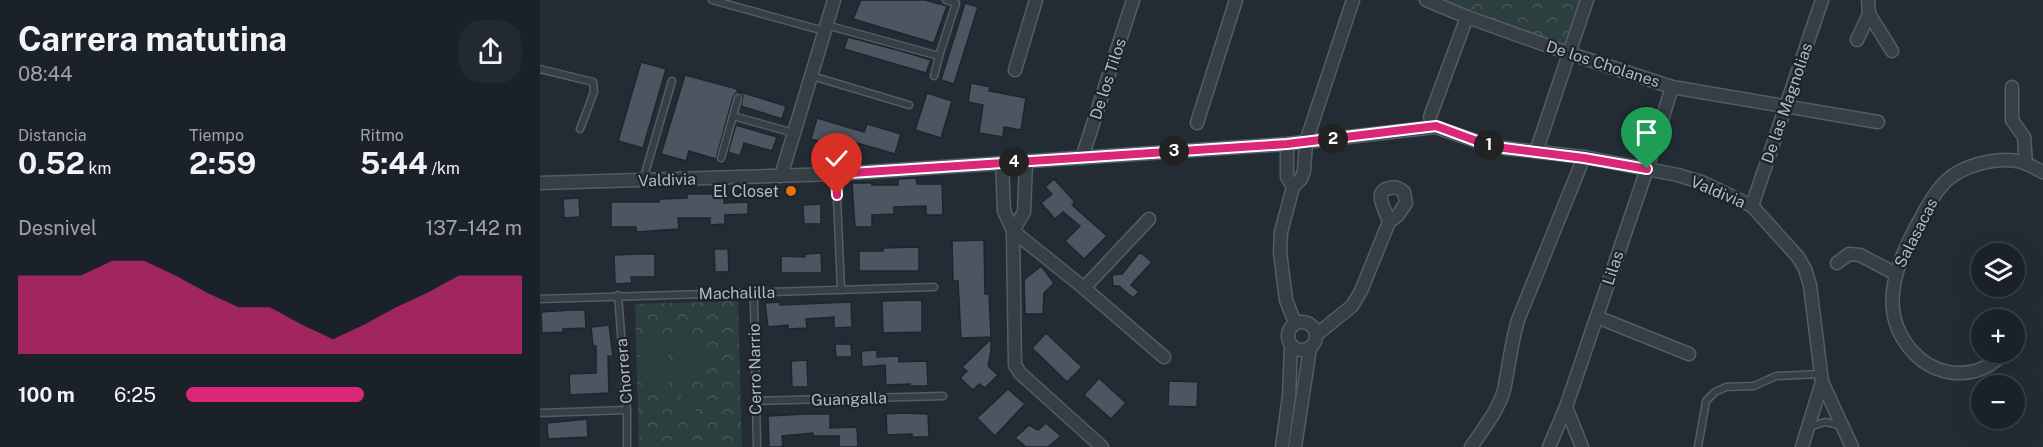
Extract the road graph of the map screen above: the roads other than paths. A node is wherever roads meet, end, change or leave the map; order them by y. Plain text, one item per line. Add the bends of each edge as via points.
1 (712, 0) edge
2 (834, 0) edge
3 (946, 0) edge
4 (1036, 0) edge
5 (1133, 0) edge
6 (1236, 0) edge
7 (1353, 0) edge
8 (1426, 0) edge
9 (1587, 0) edge
10 (1822, 0) edge
11 (1868, 0) edge
12 (1869, 14) junction
13 (1467, 17) junction
14 (826, 28) junction
15 (1857, 40) dead end
16 (1893, 51) dead end
17 (1569, 53) junction
18 (939, 56) junction
19 (540, 69) edge
20 (1015, 70) dead end
21 (811, 76) junction
22 (934, 76) dead end
23 (672, 81) dead end
24 (1672, 87) junction
25 (2012, 87) dead end
26 (738, 98) dead end
27 (909, 105) dead end
28 (1786, 106) junction
29 (734, 116) junction
30 (1430, 117) dead end
31 (1878, 122) dead end
32 (1197, 123) dead end
33 (580, 129) dead end
34 (794, 133) junction
35 (1306, 142) junction
36 (1287, 144) junction
37 (1536, 152) junction
38 (721, 158) dead end
39 (1082, 158) junction
40 (1584, 158) junction
41 (1026, 162) junction
42 (1002, 163) junction
43 (2026, 164) junction
44 (1647, 169) junction
45 (2043, 172) edge
46 (836, 174) junction
47 (781, 176) junction
48 (643, 180) junction
49 (540, 183) edge
50 (1025, 187) junction
51 (1293, 187) junction
52 (1003, 188) junction
53 (1752, 206) junction
54 (1149, 219) dead end
55 (1389, 222) dead end
56 (1013, 231) junction
57 (1837, 263) dead end
58 (1896, 274) junction
59 (934, 287) dead end
60 (1084, 288) junction
61 (841, 290) junction
62 (752, 292) junction
63 (618, 295) junction
64 (540, 299) edge
65 (1597, 316) junction
66 (1295, 323) junction
67 (1316, 335) junction
68 (1291, 346) junction
69 (1310, 348) junction
70 (1689, 354) dead end
71 (1164, 357) dead end
72 (1995, 363) edge
73 (1821, 378) junction
74 (943, 396) dead end
75 (756, 401) junction
76 (1566, 407) junction
77 (627, 410) junction
78 (540, 413) edge
79 (1842, 426) junction
80 (1808, 427) junction
81 (627, 447) edge
82 (757, 447) edge
83 (1102, 447) edge
84 (1282, 447) edge
85 (1295, 447) edge
86 (1471, 447) edge
87 (1549, 447) edge
88 (1582, 447) edge
89 (1698, 447) edge
90 (1802, 447) edge
91 (1852, 447) edge

1 - 14 lane
2 - 14 street
3 - 18 lane via 956,3
4 - 20 street
5 - 39 street, De los Tilos
6 - 32 street
7 - 35 street
8 - 13 street, De los Cholanes
9 - 17 street
10 - 28 street, De las Magnolias
11 - 12 street
12 - 15 street
12 - 16 street
13 - 17 street, De los Cholanes
13 - 30 street
14 - 18 lane
14 - 21 street
17 - 24 street, De los Cholanes
17 - 37 street
18 - 22 lane
19 - 33 lane via 593,82 594,92
21 - 27 lane
21 - 34 street
23 - 48 lane
24 - 28 street, De los Cholanes
24 - 44 street, Lilas
25 - 43 street via 2012,120 2024,137
26 - 29 lane
28 - 31 street, De los Cholanes
28 - 53 street, De las Magnolias
29 - 34 lane
29 - 38 lane
34 - 47 street
35 - 36 street, Valdivia
35 - 37 street, Valdivia via 1436,126 1482,143
35 - 51 street via 1304,171
36 - 39 street, Valdivia
36 - 51 street via 1287,177
37 - 40 street, Valdivia
39 - 41 street, Valdivia
40 - 44 street, Valdivia
40 - 86 street via 1518,320 1503,391
41 - 42 street, Valdivia
41 - 50 street
42 - 46 street, Valdivia
42 - 52 street
43 - 45 street, Salasacas
43 - 58 street, Salasacas via 1997,160 1966,168 1946,181 1924,211
44 - 53 street, Valdivia via 1704,183
44 - 65 street, Lilas
46 - 47 street, Valdivia
46 - 61 lane
47 - 48 street, Valdivia
48 - 49 street, Valdivia
50 - 52 street
50 - 56 street via 1024,212
51 - 66 street via 1280,252 1286,300
52 - 56 street via 1004,211
53 - 73 street via 1805,269
54 - 60 street
55 - 67 street via 1352,306
56 - 60 street
56 - 83 street via 1016,368
57 - 58 street via 1849,254 1860,255
58 - 72 street, Salasacas via 1893,319 1902,340 1920,360 1937,370 1954,373 1974,372
59 - 61 lane, Machalilla
60 - 71 street
61 - 62 lane, Machalilla
62 - 63 lane, Machalilla
62 - 75 lane, Cerro Narrio
63 - 64 lane, Machalilla
63 - 77 lane, Chorrera
65 - 70 street
65 - 76 street, Lilas
66 - 67 street via 1305,322
66 - 68 street via 1288,333
67 - 69 street
68 - 69 street
68 - 84 street
69 - 85 street
73 - 79 street
73 - 80 street
73 - 89 lane via 1776,376 1754,386 1726,387 1715,392 1706,401
74 - 75 lane, Guangalla
75 - 82 lane, Cerro Narrio
76 - 87 street, Lilas
76 - 88 street
77 - 78 lane
77 - 81 lane, Chorrera
79 - 80 lane via 1825,422
79 - 91 street
80 - 90 street

